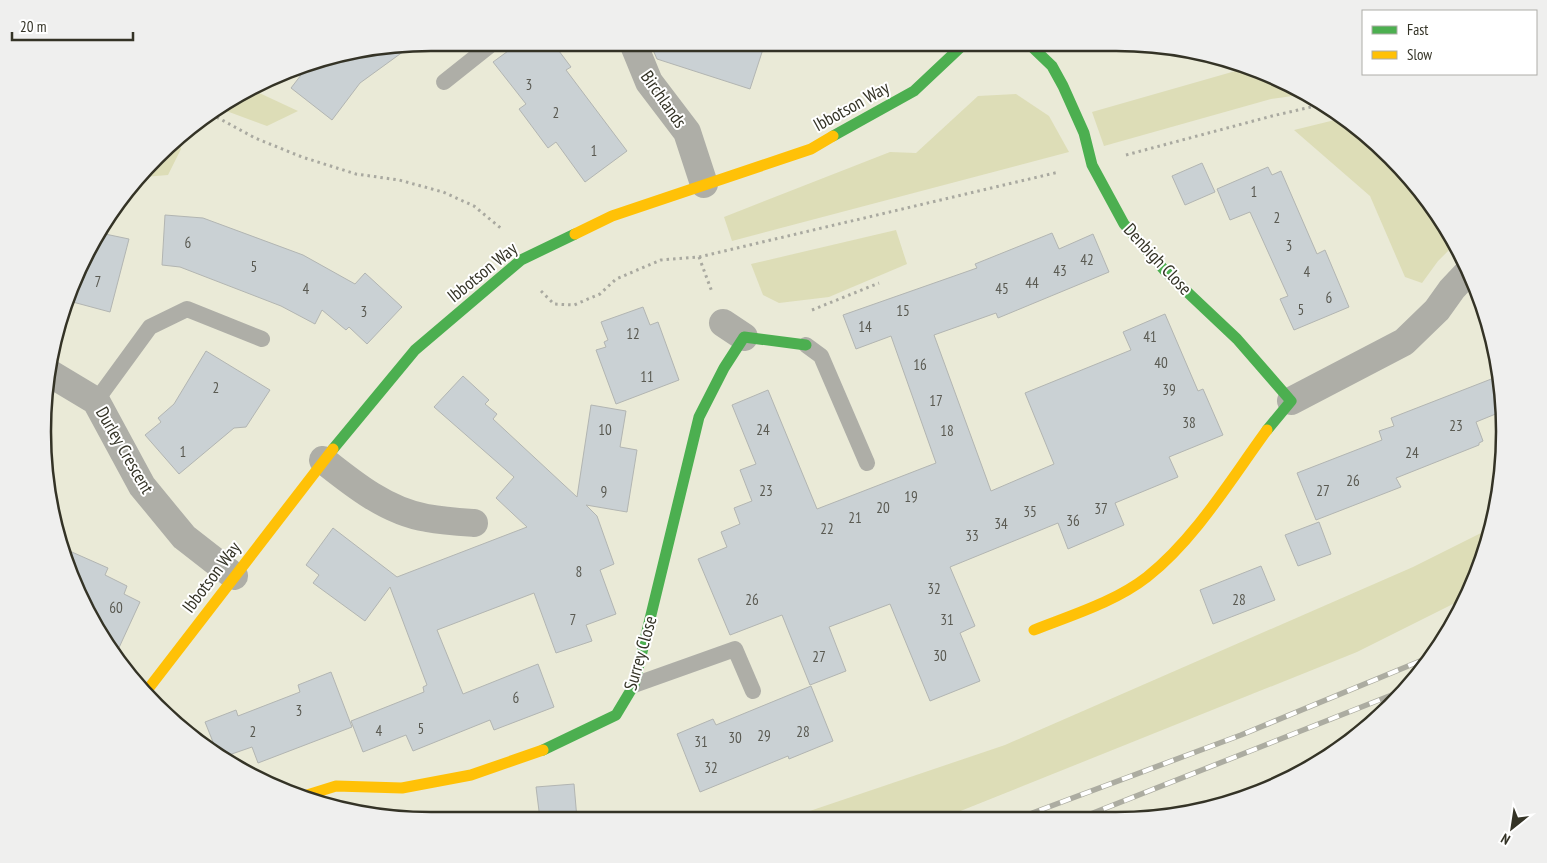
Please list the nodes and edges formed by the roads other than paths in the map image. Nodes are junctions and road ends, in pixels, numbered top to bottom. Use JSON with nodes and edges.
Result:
{"nodes":[{"id":1,"x":483,"y":51,"type":"edge"},
{"id":2,"x":636,"y":51,"type":"edge"},
{"id":3,"x":956,"y":51,"type":"edge"},
{"id":4,"x":1036,"y":51,"type":"edge"},
{"id":5,"x":444,"y":82,"type":"dead end"},
{"id":6,"x":704,"y":184,"type":"junction"},
{"id":7,"x":1463,"y":277,"type":"edge"},
{"id":8,"x":262,"y":339,"type":"dead end"},
{"id":9,"x":806,"y":345,"type":"joint"},
{"id":10,"x":56,"y":376,"type":"edge"},
{"id":11,"x":96,"y":401,"type":"junction"},
{"id":12,"x":1291,"y":402,"type":"junction"},
{"id":13,"x":323,"y":460,"type":"junction"},
{"id":14,"x":867,"y":463,"type":"dead end"},
{"id":15,"x":474,"y":523,"type":"dead end"},
{"id":16,"x":234,"y":576,"type":"junction"},
{"id":17,"x":1034,"y":630,"type":"dead end"},
{"id":18,"x":634,"y":685,"type":"junction"},
{"id":19,"x":150,"y":686,"type":"edge"},
{"id":20,"x":753,"y":691,"type":"dead end"},
{"id":21,"x":313,"y":793,"type":"edge"}],
"edges":[{"from":1,"to":5,"type":"lane"},
{"from":2,"to":6,"type":"street","name":"Birchlands"},
{"from":3,"to":6,"type":"street","name":"Ibbotson Way"},
{"from":4,"to":12,"type":"street","name":"Denbigh Close"},
{"from":6,"to":13,"type":"street","name":"Ibbotson Way"},
{"from":7,"to":12,"type":"street"},
{"from":8,"to":11,"type":"lane"},
{"from":9,"to":14,"type":"lane"},
{"from":9,"to":18,"type":"street","name":"Surrey Close"},
{"from":10,"to":11,"type":"street","name":"Durley Crescent"},
{"from":11,"to":16,"type":"street","name":"Durley Crescent"},
{"from":12,"to":17,"type":"street"},
{"from":13,"to":15,"type":"street"},
{"from":13,"to":16,"type":"street","name":"Ibbotson Way"},
{"from":16,"to":19,"type":"street","name":"Ibbotson Way"},
{"from":18,"to":20,"type":"lane"},
{"from":18,"to":21,"type":"street","name":"Surrey Close"}]}
